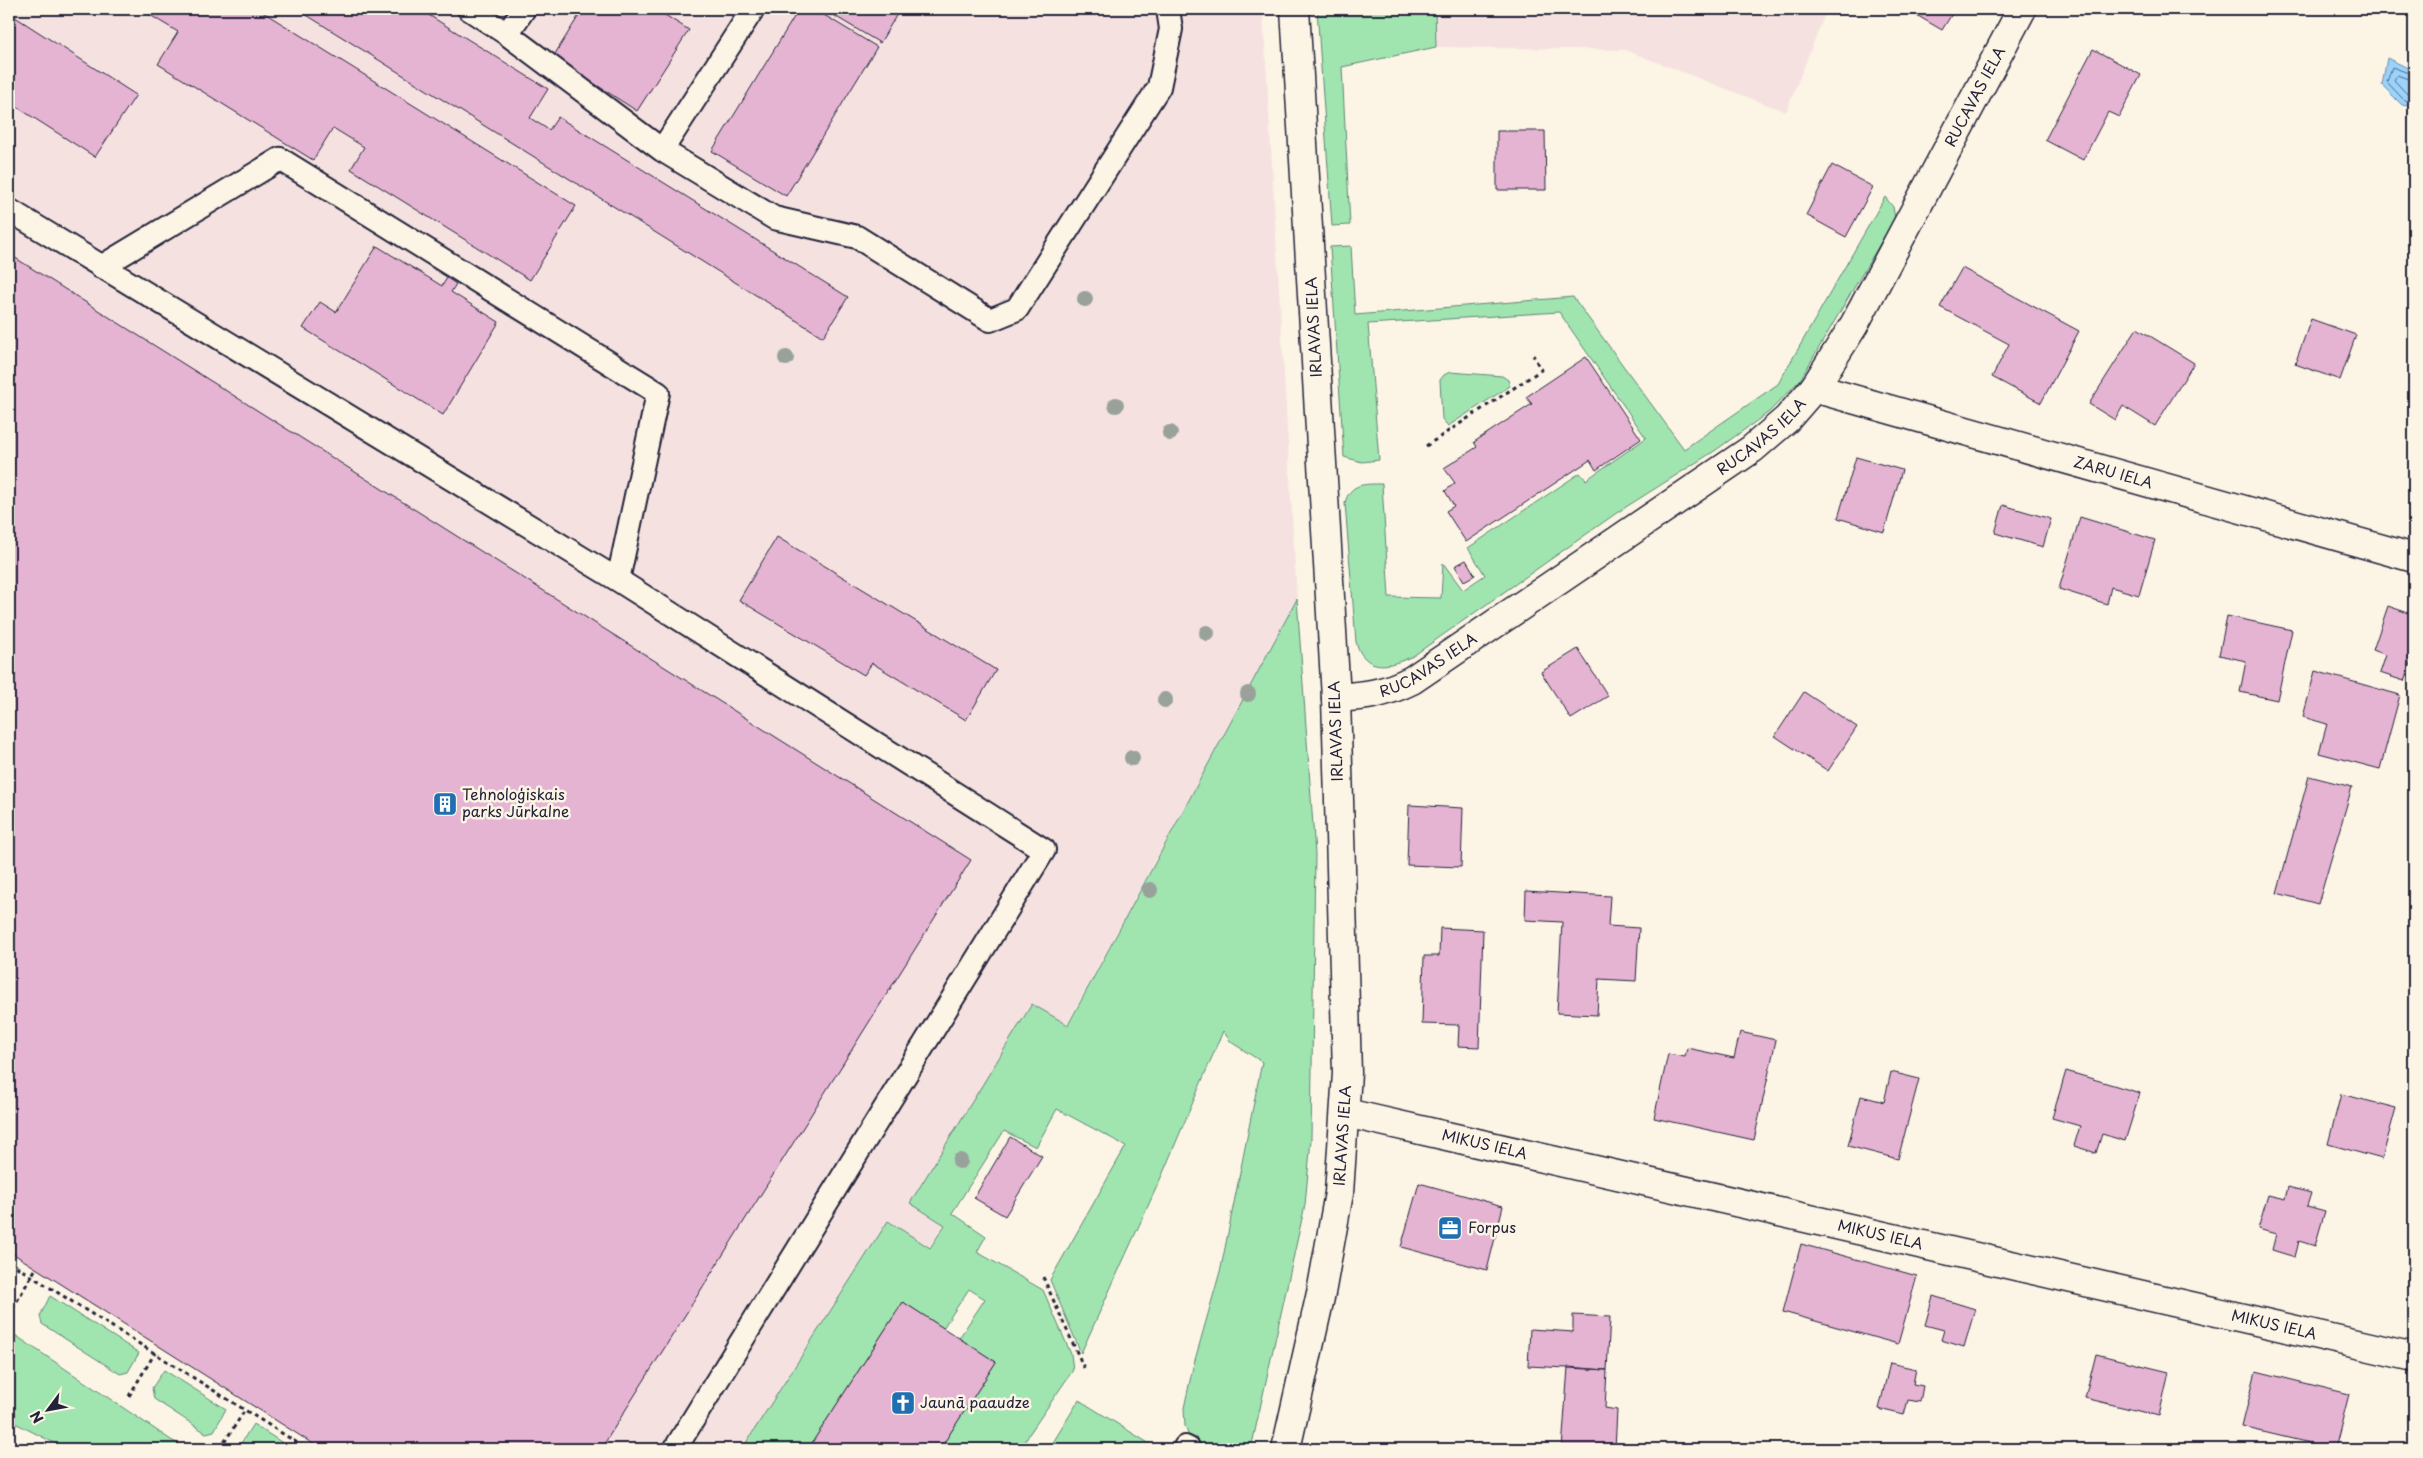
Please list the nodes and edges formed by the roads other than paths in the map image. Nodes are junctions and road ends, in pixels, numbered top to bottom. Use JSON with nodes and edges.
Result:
{"nodes":[{"id":1,"x":469,"y":9,"type":"edge"},
{"id":2,"x":524,"y":9,"type":"edge"},
{"id":3,"x":752,"y":9,"type":"edge"},
{"id":4,"x":1168,"y":9,"type":"edge"},
{"id":5,"x":1295,"y":9,"type":"edge"},
{"id":6,"x":2022,"y":9,"type":"edge"},
{"id":7,"x":507,"y":34,"type":"junction"},
{"id":8,"x":662,"y":150,"type":"junction"},
{"id":9,"x":9,"y":210,"type":"edge"},
{"id":10,"x":101,"y":267,"type":"junction"},
{"id":11,"x":1814,"y":388,"type":"junction"},
{"id":12,"x":2414,"y":558,"type":"edge"},
{"id":13,"x":618,"y":580,"type":"junction"},
{"id":14,"x":1336,"y":698,"type":"junction"},
{"id":15,"x":1346,"y":1113,"type":"junction"},
{"id":16,"x":2414,"y":1357,"type":"edge"},
{"id":17,"x":675,"y":1449,"type":"edge"},
{"id":18,"x":1286,"y":1449,"type":"edge"}],
"edges":[{"from":1,"to":7,"type":"lane"},
{"from":2,"to":7,"type":"lane"},
{"from":3,"to":8,"type":"lane"},
{"from":4,"to":8,"type":"lane"},
{"from":5,"to":14,"type":"street","name":"IRLAVAS IELA"},
{"from":6,"to":11,"type":"street","name":"RUCAVAS IELA"},
{"from":7,"to":8,"type":"lane"},
{"from":9,"to":10,"type":"lane"},
{"from":10,"to":13,"type":"lane"},
{"from":10,"to":13,"type":"lane"},
{"from":11,"to":12,"type":"street","name":"ZARU IELA"},
{"from":11,"to":14,"type":"street","name":"RUCAVAS IELA"},
{"from":13,"to":17,"type":"lane"},
{"from":14,"to":15,"type":"street","name":"IRLAVAS IELA"},
{"from":15,"to":16,"type":"street","name":"MIKUS IELA"},
{"from":15,"to":18,"type":"street","name":"IRLAVAS IELA"}]}
